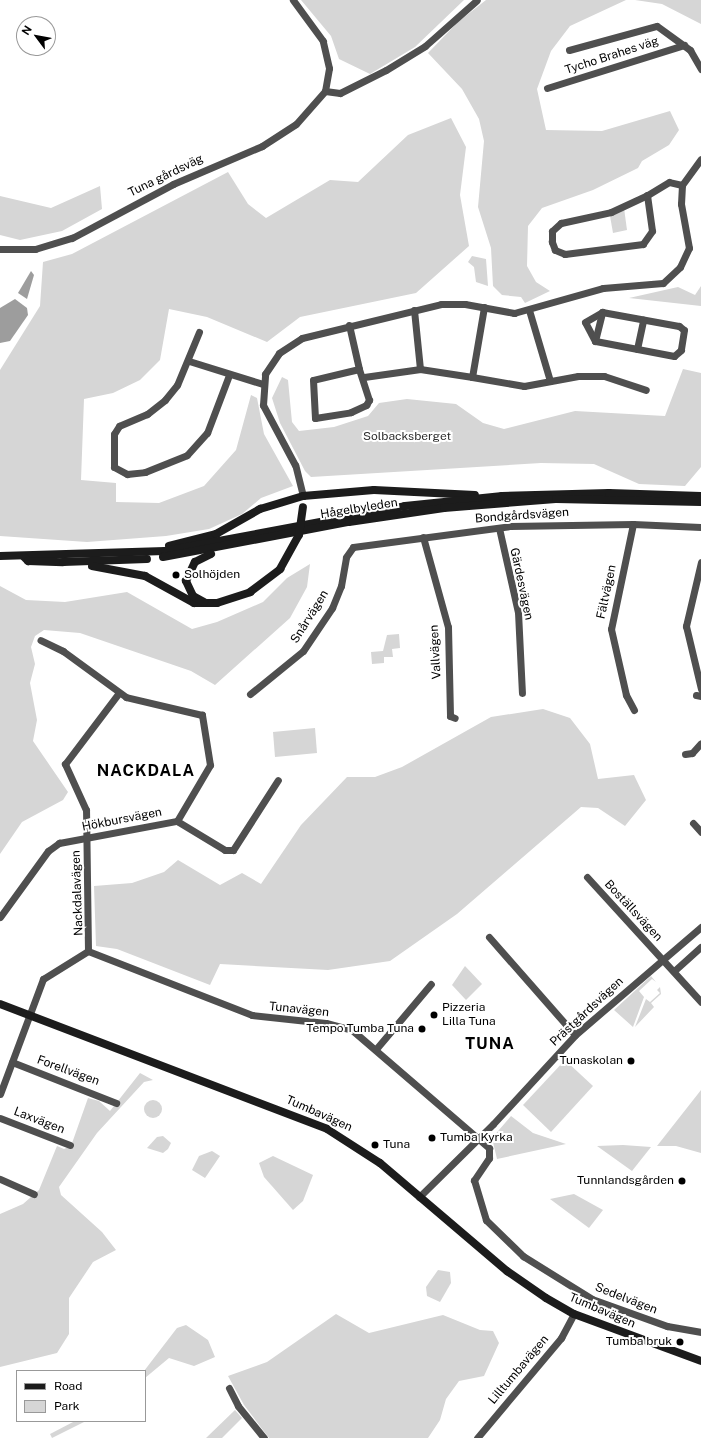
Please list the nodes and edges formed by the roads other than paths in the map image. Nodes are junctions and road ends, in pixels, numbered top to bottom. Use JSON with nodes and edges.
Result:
{"nodes":[{"id":1,"x":293,"y":0,"type":"edge"},
{"id":2,"x":477,"y":0,"type":"edge"},
{"id":3,"x":684,"y":45,"type":"junction"},
{"id":4,"x":569,"y":50,"type":"dead end"},
{"id":5,"x":701,"y":69,"type":"edge"},
{"id":6,"x":547,"y":88,"type":"dead end"},
{"id":7,"x":325,"y":91,"type":"junction"},
{"id":8,"x":701,"y":159,"type":"edge"},
{"id":9,"x":682,"y":185,"type":"junction"},
{"id":10,"x":647,"y":195,"type":"junction"},
{"id":11,"x":0,"y":249,"type":"edge"},
{"id":12,"x":484,"y":308,"type":"junction"},
{"id":13,"x":414,"y":310,"type":"junction"},
{"id":14,"x":529,"y":310,"type":"junction"},
{"id":15,"x":602,"y":312,"type":"junction"},
{"id":16,"x":643,"y":320,"type":"junction"},
{"id":17,"x":349,"y":325,"type":"junction"},
{"id":18,"x":199,"y":332,"type":"dead end"},
{"id":19,"x":595,"y":341,"type":"junction"},
{"id":20,"x":637,"y":349,"type":"junction"},
{"id":21,"x":189,"y":361,"type":"junction"},
{"id":22,"x":359,"y":369,"type":"junction"},
{"id":23,"x":420,"y":369,"type":"junction"},
{"id":24,"x":229,"y":375,"type":"junction"},
{"id":25,"x":364,"y":377,"type":"junction"},
{"id":26,"x":472,"y":377,"type":"junction"},
{"id":27,"x":550,"y":381,"type":"junction"},
{"id":28,"x":263,"y":384,"type":"junction"},
{"id":29,"x":646,"y":390,"type":"dead end"},
{"id":30,"x":303,"y":496,"type":"junction"},
{"id":31,"x":502,"y":496,"type":"junction"},
{"id":32,"x":701,"y":496,"type":"edge"},
{"id":33,"x":701,"y":502,"type":"edge"},
{"id":34,"x":633,"y":524,"type":"junction"},
{"id":35,"x":701,"y":527,"type":"edge"},
{"id":36,"x":499,"y":528,"type":"junction"},
{"id":37,"x":423,"y":536,"type":"junction"},
{"id":38,"x":247,"y":543,"type":"junction"},
{"id":39,"x":348,"y":553,"type":"joint"},
{"id":40,"x":0,"y":556,"type":"edge"},
{"id":41,"x":65,"y":559,"type":"junction"},
{"id":42,"x":701,"y":562,"type":"edge"},
{"id":43,"x":209,"y":603,"type":"junction"},
{"id":44,"x":40,"y":640,"type":"dead end"},
{"id":45,"x":699,"y":693,"type":"edge"},
{"id":46,"x":118,"y":694,"type":"junction"},
{"id":47,"x":250,"y":694,"type":"dead end"},
{"id":48,"x":522,"y":694,"type":"dead end"},
{"id":49,"x":634,"y":710,"type":"dead end"},
{"id":50,"x":455,"y":718,"type":"dead end"},
{"id":51,"x":701,"y":743,"type":"edge"},
{"id":52,"x":685,"y":754,"type":"dead end"},
{"id":53,"x":278,"y":780,"type":"dead end"},
{"id":54,"x":177,"y":821,"type":"junction"},
{"id":55,"x":693,"y":822,"type":"dead end"},
{"id":56,"x":701,"y":832,"type":"edge"},
{"id":57,"x":87,"y":838,"type":"junction"},
{"id":58,"x":587,"y":877,"type":"dead end"},
{"id":59,"x":0,"y":917,"type":"edge"},
{"id":60,"x":701,"y":927,"type":"edge"},
{"id":61,"x":489,"y":937,"type":"dead end"},
{"id":62,"x":701,"y":947,"type":"edge"},
{"id":63,"x":88,"y":951,"type":"junction"},
{"id":64,"x":662,"y":959,"type":"junction"},
{"id":65,"x":674,"y":972,"type":"junction"},
{"id":66,"x":431,"y":984,"type":"dead end"},
{"id":67,"x":701,"y":1002,"type":"edge"},
{"id":68,"x":0,"y":1004,"type":"edge"},
{"id":69,"x":28,"y":1014,"type":"junction"},
{"id":70,"x":575,"y":1035,"type":"junction"},
{"id":71,"x":376,"y":1049,"type":"junction"},
{"id":72,"x":12,"y":1062,"type":"junction"},
{"id":73,"x":0,"y":1094,"type":"edge"},
{"id":74,"x":116,"y":1103,"type":"dead end"},
{"id":75,"x":0,"y":1118,"type":"edge"},
{"id":76,"x":479,"y":1139,"type":"junction"},
{"id":77,"x":70,"y":1145,"type":"dead end"},
{"id":78,"x":0,"y":1179,"type":"edge"},
{"id":79,"x":34,"y":1194,"type":"dead end"},
{"id":80,"x":419,"y":1197,"type":"junction"},
{"id":81,"x":574,"y":1314,"type":"junction"},
{"id":82,"x":701,"y":1332,"type":"edge"},
{"id":83,"x":676,"y":1353,"type":"junction"},
{"id":84,"x":701,"y":1356,"type":"edge"},
{"id":85,"x":701,"y":1361,"type":"edge"},
{"id":86,"x":229,"y":1388,"type":"dead end"},
{"id":87,"x":264,"y":1438,"type":"edge"},
{"id":88,"x":477,"y":1438,"type":"edge"}],
"edges":[{"from":1,"to":7,"type":"street","name":"Tuna gårdsväg"},
{"from":2,"to":7,"type":"street"},
{"from":3,"to":4,"type":"street","name":"Tycho Brahes väg"},
{"from":3,"to":5,"type":"street","name":"Tycho Brahes väg"},
{"from":3,"to":6,"type":"street","name":"Tycho Brahes väg"},
{"from":7,"to":11,"type":"street","name":"Tuna gårdsväg"},
{"from":8,"to":9,"type":"street"},
{"from":9,"to":10,"type":"street"},
{"from":9,"to":14,"type":"street"},
{"from":10,"to":10,"type":"street"},
{"from":12,"to":13,"type":"street"},
{"from":12,"to":14,"type":"street"},
{"from":12,"to":26,"type":"street"},
{"from":13,"to":17,"type":"street"},
{"from":13,"to":23,"type":"street"},
{"from":14,"to":27,"type":"street"},
{"from":15,"to":16,"type":"street"},
{"from":15,"to":19,"type":"street"},
{"from":15,"to":19,"type":"street"},
{"from":16,"to":20,"type":"street"},
{"from":16,"to":20,"type":"street"},
{"from":17,"to":22,"type":"street"},
{"from":17,"to":28,"type":"street"},
{"from":18,"to":21,"type":"street"},
{"from":19,"to":20,"type":"street"},
{"from":21,"to":24,"type":"street"},
{"from":21,"to":24,"type":"street"},
{"from":22,"to":25,"type":"street"},
{"from":22,"to":25,"type":"street"},
{"from":23,"to":25,"type":"street"},
{"from":23,"to":26,"type":"street"},
{"from":24,"to":28,"type":"street"},
{"from":26,"to":27,"type":"street"},
{"from":27,"to":29,"type":"street"},
{"from":28,"to":30,"type":"street"},
{"from":30,"to":31,"type":"main road"},
{"from":30,"to":41,"type":"main road"},
{"from":30,"to":43,"type":"main road","bridge":true},
{"from":31,"to":32,"type":"main road","name":"Hågelbyleden"},
{"from":31,"to":41,"type":"main road","name":"Hågelbyleden"},
{"from":33,"to":38,"type":"main road","name":"Hågelbyleden"},
{"from":34,"to":35,"type":"street","name":"Bondgårdsvägen"},
{"from":34,"to":36,"type":"street","name":"Bondgårdsvägen"},
{"from":34,"to":49,"type":"street","name":"Fältvägen"},
{"from":36,"to":37,"type":"street","name":"Bondgårdsvägen"},
{"from":36,"to":48,"type":"street","name":"Gärdesvägen"},
{"from":37,"to":39,"type":"street","name":"Bondgårdsvägen"},
{"from":37,"to":50,"type":"street","name":"Vallvägen"},
{"from":38,"to":41,"type":"main road","name":"Hågelbyleden"},
{"from":38,"to":43,"type":"main road"},
{"from":39,"to":47,"type":"street","name":"Snårvägen"},
{"from":40,"to":41,"type":"main road","name":"Hågelbyleden"},
{"from":41,"to":43,"type":"main road"},
{"from":42,"to":45,"type":"street"},
{"from":44,"to":46,"type":"street","name":"Hökbursvägen"},
{"from":46,"to":54,"type":"street","name":"Hökbursvägen"},
{"from":46,"to":57,"type":"street","name":"Nackdalavägen"},
{"from":51,"to":52,"type":"street"},
{"from":53,"to":54,"type":"street"},
{"from":54,"to":57,"type":"street","name":"Hökbursvägen"},
{"from":55,"to":56,"type":"street"},
{"from":57,"to":59,"type":"street","name":"Hökbursvägen"},
{"from":57,"to":63,"type":"street","name":"Nackdalavägen"},
{"from":58,"to":64,"type":"street","name":"Boställsvägen"},
{"from":60,"to":64,"type":"street","name":"Prästgårdsvägen"},
{"from":61,"to":70,"type":"street"},
{"from":62,"to":65,"type":"street"},
{"from":63,"to":69,"type":"street","name":"Nackdalavägen"},
{"from":63,"to":71,"type":"street","name":"Tunavägen"},
{"from":64,"to":65,"type":"street","name":"Boställsvägen"},
{"from":64,"to":70,"type":"street","name":"Prästgårdsvägen"},
{"from":65,"to":67,"type":"street","name":"Boställsvägen"},
{"from":66,"to":71,"type":"street"},
{"from":68,"to":69,"type":"main road","name":"Tumbavägen"},
{"from":69,"to":72,"type":"street","name":"Nackdalavägen"},
{"from":69,"to":80,"type":"main road","name":"Tumbavägen"},
{"from":70,"to":76,"type":"street","name":"Prästgårdsvägen"},
{"from":71,"to":76,"type":"street","name":"Tunavägen"},
{"from":72,"to":73,"type":"street","name":"Nackdalavägen"},
{"from":72,"to":74,"type":"street","name":"Forellvägen"},
{"from":75,"to":77,"type":"street","name":"Laxvägen"},
{"from":76,"to":80,"type":"street","name":"Prästgårdsvägen"},
{"from":76,"to":82,"type":"street","name":"Sedelvägen"},
{"from":78,"to":79,"type":"street"},
{"from":80,"to":81,"type":"main road","name":"Tumbavägen"},
{"from":81,"to":83,"type":"main road","name":"Tumbavägen"},
{"from":81,"to":88,"type":"street","name":"Lilltumbavägen"},
{"from":83,"to":84,"type":"main road","name":"Tumbavägen"},
{"from":83,"to":85,"type":"main road","name":"Tumbavägen"},
{"from":86,"to":87,"type":"street"}]}
